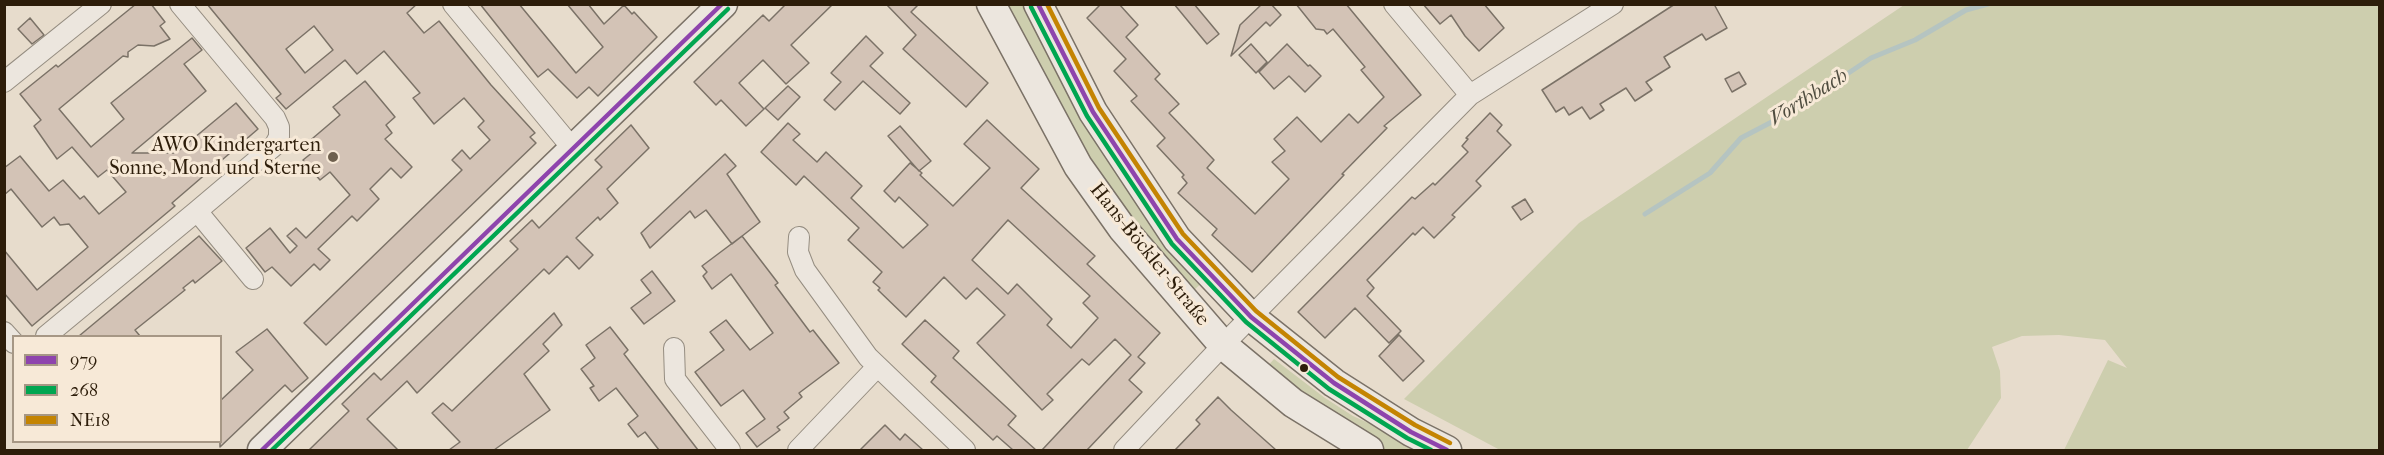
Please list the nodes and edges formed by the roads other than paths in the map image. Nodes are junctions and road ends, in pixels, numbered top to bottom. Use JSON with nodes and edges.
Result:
{"nodes":[{"id":1,"x":101,"y":4,"type":"edge"},
{"id":2,"x":180,"y":4,"type":"edge"},
{"id":3,"x":453,"y":4,"type":"edge"},
{"id":4,"x":723,"y":4,"type":"edge"},
{"id":5,"x":992,"y":4,"type":"edge"},
{"id":6,"x":1038,"y":4,"type":"edge"},
{"id":7,"x":1394,"y":4,"type":"edge"},
{"id":8,"x":1613,"y":4,"type":"edge"},
{"id":9,"x":4,"y":82,"type":"edge"},
{"id":10,"x":1470,"y":95,"type":"junction"},
{"id":11,"x":573,"y":149,"type":"junction"},
{"id":12,"x":197,"y":211,"type":"junction"},
{"id":13,"x":799,"y":237,"type":"dead end"},
{"id":14,"x":253,"y":279,"type":"dead end"},
{"id":15,"x":1251,"y":317,"type":"junction"},
{"id":16,"x":47,"y":335,"type":"edge"},
{"id":17,"x":1223,"y":345,"type":"junction"},
{"id":18,"x":674,"y":348,"type":"dead end"},
{"id":19,"x":877,"y":367,"type":"junction"},
{"id":20,"x":262,"y":450,"type":"edge"},
{"id":21,"x":730,"y":450,"type":"edge"},
{"id":22,"x":798,"y":450,"type":"edge"},
{"id":23,"x":965,"y":450,"type":"edge"},
{"id":24,"x":1124,"y":450,"type":"edge"},
{"id":25,"x":1369,"y":450,"type":"edge"},
{"id":26,"x":1447,"y":450,"type":"edge"}],
"edges":[{"from":1,"to":9,"type":"street"},
{"from":2,"to":12,"type":"street"},
{"from":3,"to":11,"type":"street"},
{"from":4,"to":11,"type":"main road"},
{"from":5,"to":17,"type":"main road","name":"Hans-Böckler-Straße"},
{"from":6,"to":15,"type":"main road","name":"Hans-Böckler-Straße"},
{"from":7,"to":10,"type":"street"},
{"from":8,"to":10,"type":"street"},
{"from":10,"to":15,"type":"street"},
{"from":11,"to":20,"type":"main road"},
{"from":12,"to":14,"type":"street"},
{"from":12,"to":16,"type":"street"},
{"from":13,"to":19,"type":"street"},
{"from":15,"to":17,"type":"street"},
{"from":15,"to":26,"type":"main road","name":"Hans-Böckler-Straße"},
{"from":17,"to":24,"type":"street"},
{"from":17,"to":25,"type":"main road","name":"Hans-Böckler-Straße"},
{"from":18,"to":21,"type":"street"},
{"from":19,"to":22,"type":"street"},
{"from":19,"to":23,"type":"street"}]}
